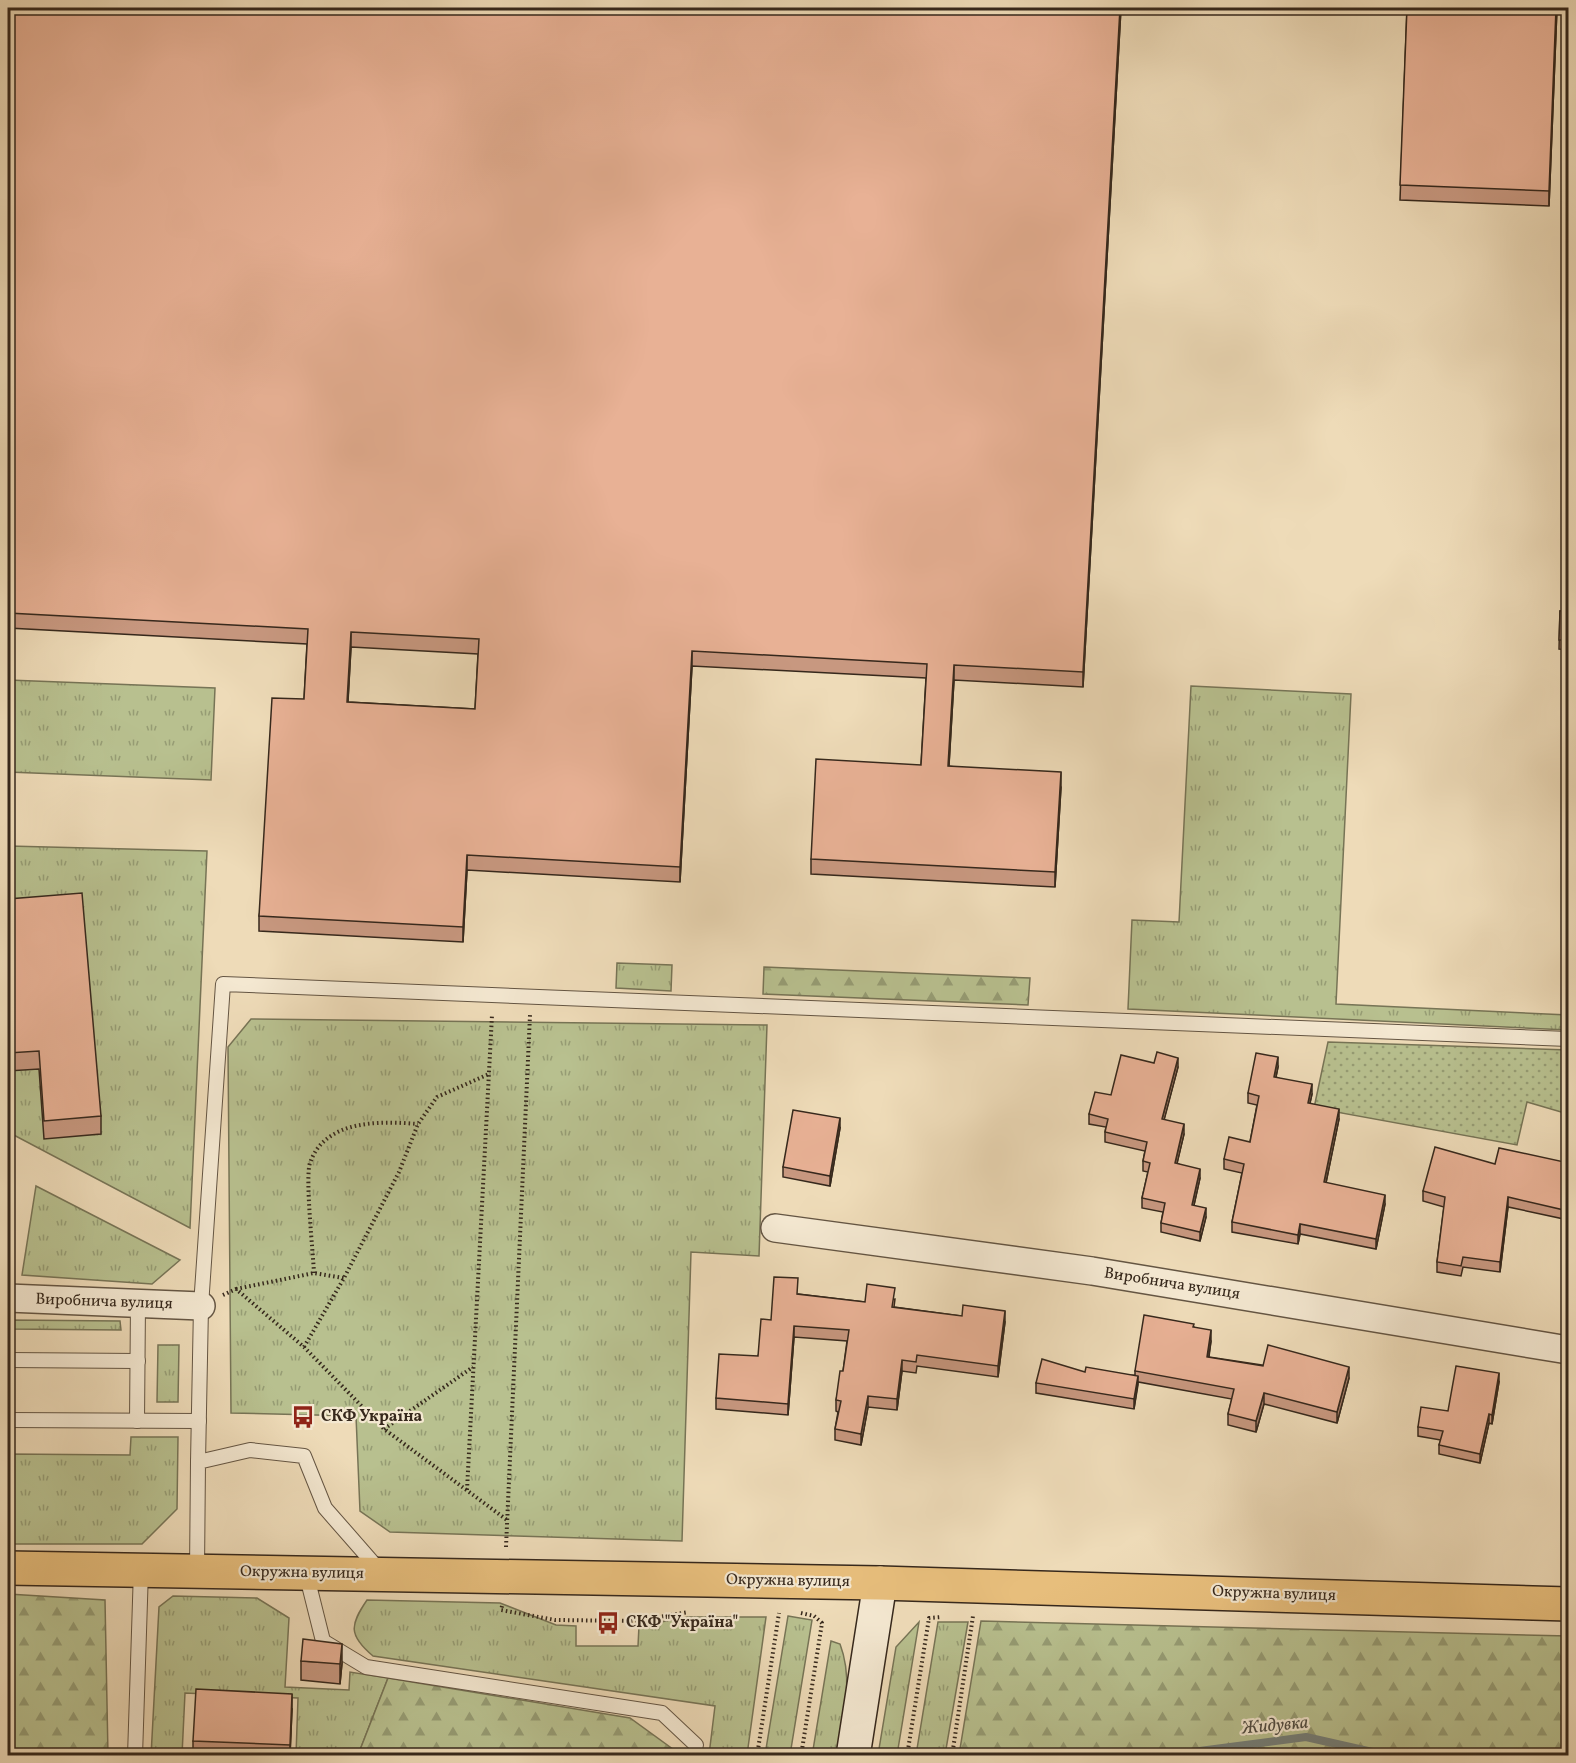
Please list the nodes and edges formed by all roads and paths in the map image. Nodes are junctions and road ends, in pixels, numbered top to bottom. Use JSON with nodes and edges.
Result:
{"nodes":[{"id":1,"x":493,"y":995,"type":"junction"},
{"id":2,"x":531,"y":997,"type":"junction"},
{"id":3,"x":1569,"y":1039,"type":"edge"},
{"id":4,"x":489,"y":1074,"type":"junction"},
{"id":5,"x":418,"y":1124,"type":"junction"},
{"id":6,"x":775,"y":1228,"type":"dead end"},
{"id":7,"x":314,"y":1273,"type":"junction"},
{"id":8,"x":344,"y":1278,"type":"junction"},
{"id":9,"x":236,"y":1289,"type":"junction"},
{"id":10,"x":8,"y":1298,"type":"edge"},
{"id":11,"x":138,"y":1303,"type":"junction"},
{"id":12,"x":201,"y":1306,"type":"junction"},
{"id":13,"x":304,"y":1347,"type":"junction"},
{"id":14,"x":1569,"y":1350,"type":"edge"},
{"id":15,"x":8,"y":1360,"type":"edge"},
{"id":16,"x":138,"y":1361,"type":"junction"},
{"id":17,"x":473,"y":1367,"type":"junction"},
{"id":18,"x":8,"y":1420,"type":"edge"},
{"id":19,"x":138,"y":1421,"type":"junction"},
{"id":20,"x":199,"y":1421,"type":"junction"},
{"id":21,"x":384,"y":1429,"type":"junction"},
{"id":22,"x":198,"y":1462,"type":"junction"},
{"id":23,"x":467,"y":1490,"type":"junction"},
{"id":24,"x":507,"y":1520,"type":"junction"},
{"id":25,"x":8,"y":1568,"type":"edge"},
{"id":26,"x":141,"y":1570,"type":"junction"},
{"id":27,"x":196,"y":1571,"type":"junction"},
{"id":28,"x":306,"y":1573,"type":"junction"},
{"id":29,"x":383,"y":1574,"type":"junction"},
{"id":30,"x":505,"y":1576,"type":"junction"},
{"id":31,"x":880,"y":1583,"type":"junction"},
{"id":32,"x":1569,"y":1604,"type":"edge"},
{"id":33,"x":699,"y":1612,"type":"dead end"},
{"id":34,"x":768,"y":1613,"type":"dead end"},
{"id":35,"x":779,"y":1613,"type":"junction"},
{"id":36,"x":975,"y":1616,"type":"dead end"},
{"id":37,"x":929,"y":1618,"type":"dead end"},
{"id":38,"x":696,"y":1745,"type":"dead end"},
{"id":39,"x":135,"y":1755,"type":"edge"},
{"id":40,"x":757,"y":1755,"type":"edge"},
{"id":41,"x":801,"y":1755,"type":"edge"},
{"id":42,"x":853,"y":1755,"type":"edge"},
{"id":43,"x":907,"y":1755,"type":"edge"},
{"id":44,"x":952,"y":1755,"type":"edge"}],
"edges":[{"from":1,"to":2,"type":"lane"},
{"from":1,"to":4,"type":"path"},
{"from":1,"to":12,"type":"lane"},
{"from":2,"to":3,"type":"lane"},
{"from":2,"to":24,"type":"path"},
{"from":4,"to":5,"type":"path"},
{"from":4,"to":17,"type":"path"},
{"from":5,"to":7,"type":"path"},
{"from":5,"to":8,"type":"path"},
{"from":6,"to":14,"type":"street","name":"Виробнича вулиця"},
{"from":7,"to":8,"type":"path"},
{"from":7,"to":9,"type":"path"},
{"from":8,"to":13,"type":"path"},
{"from":9,"to":12,"type":"path"},
{"from":9,"to":13,"type":"path"},
{"from":10,"to":11,"type":"street","name":"Виробнича вулиця"},
{"from":11,"to":12,"type":"street","name":"Виробнича вулиця"},
{"from":11,"to":16,"type":"lane"},
{"from":12,"to":20,"type":"lane"},
{"from":13,"to":21,"type":"path"},
{"from":15,"to":16,"type":"lane"},
{"from":16,"to":19,"type":"lane"},
{"from":17,"to":21,"type":"path"},
{"from":17,"to":23,"type":"path"},
{"from":18,"to":19,"type":"lane"},
{"from":19,"to":20,"type":"lane"},
{"from":20,"to":22,"type":"lane"},
{"from":21,"to":23,"type":"path"},
{"from":22,"to":27,"type":"lane"},
{"from":22,"to":29,"type":"lane"},
{"from":23,"to":24,"type":"path"},
{"from":24,"to":30,"type":"path"},
{"from":25,"to":26,"type":"main road","name":"Окружна вулиця"},
{"from":26,"to":27,"type":"main road","name":"Окружна вулиця"},
{"from":26,"to":39,"type":"lane"},
{"from":27,"to":28,"type":"main road","name":"Окружна вулиця"},
{"from":28,"to":29,"type":"main road","name":"Окружна вулиця"},
{"from":28,"to":38,"type":"lane"},
{"from":29,"to":30,"type":"main road","name":"Окружна вулиця"},
{"from":30,"to":31,"type":"main road","name":"Окружна вулиця"},
{"from":30,"to":33,"type":"path"},
{"from":31,"to":32,"type":"main road","name":"Окружна вулиця"},
{"from":31,"to":42,"type":"street"},
{"from":34,"to":35,"type":"path"},
{"from":35,"to":40,"type":"path"},
{"from":35,"to":41,"type":"path"},
{"from":36,"to":44,"type":"path"},
{"from":37,"to":43,"type":"path"}]}
